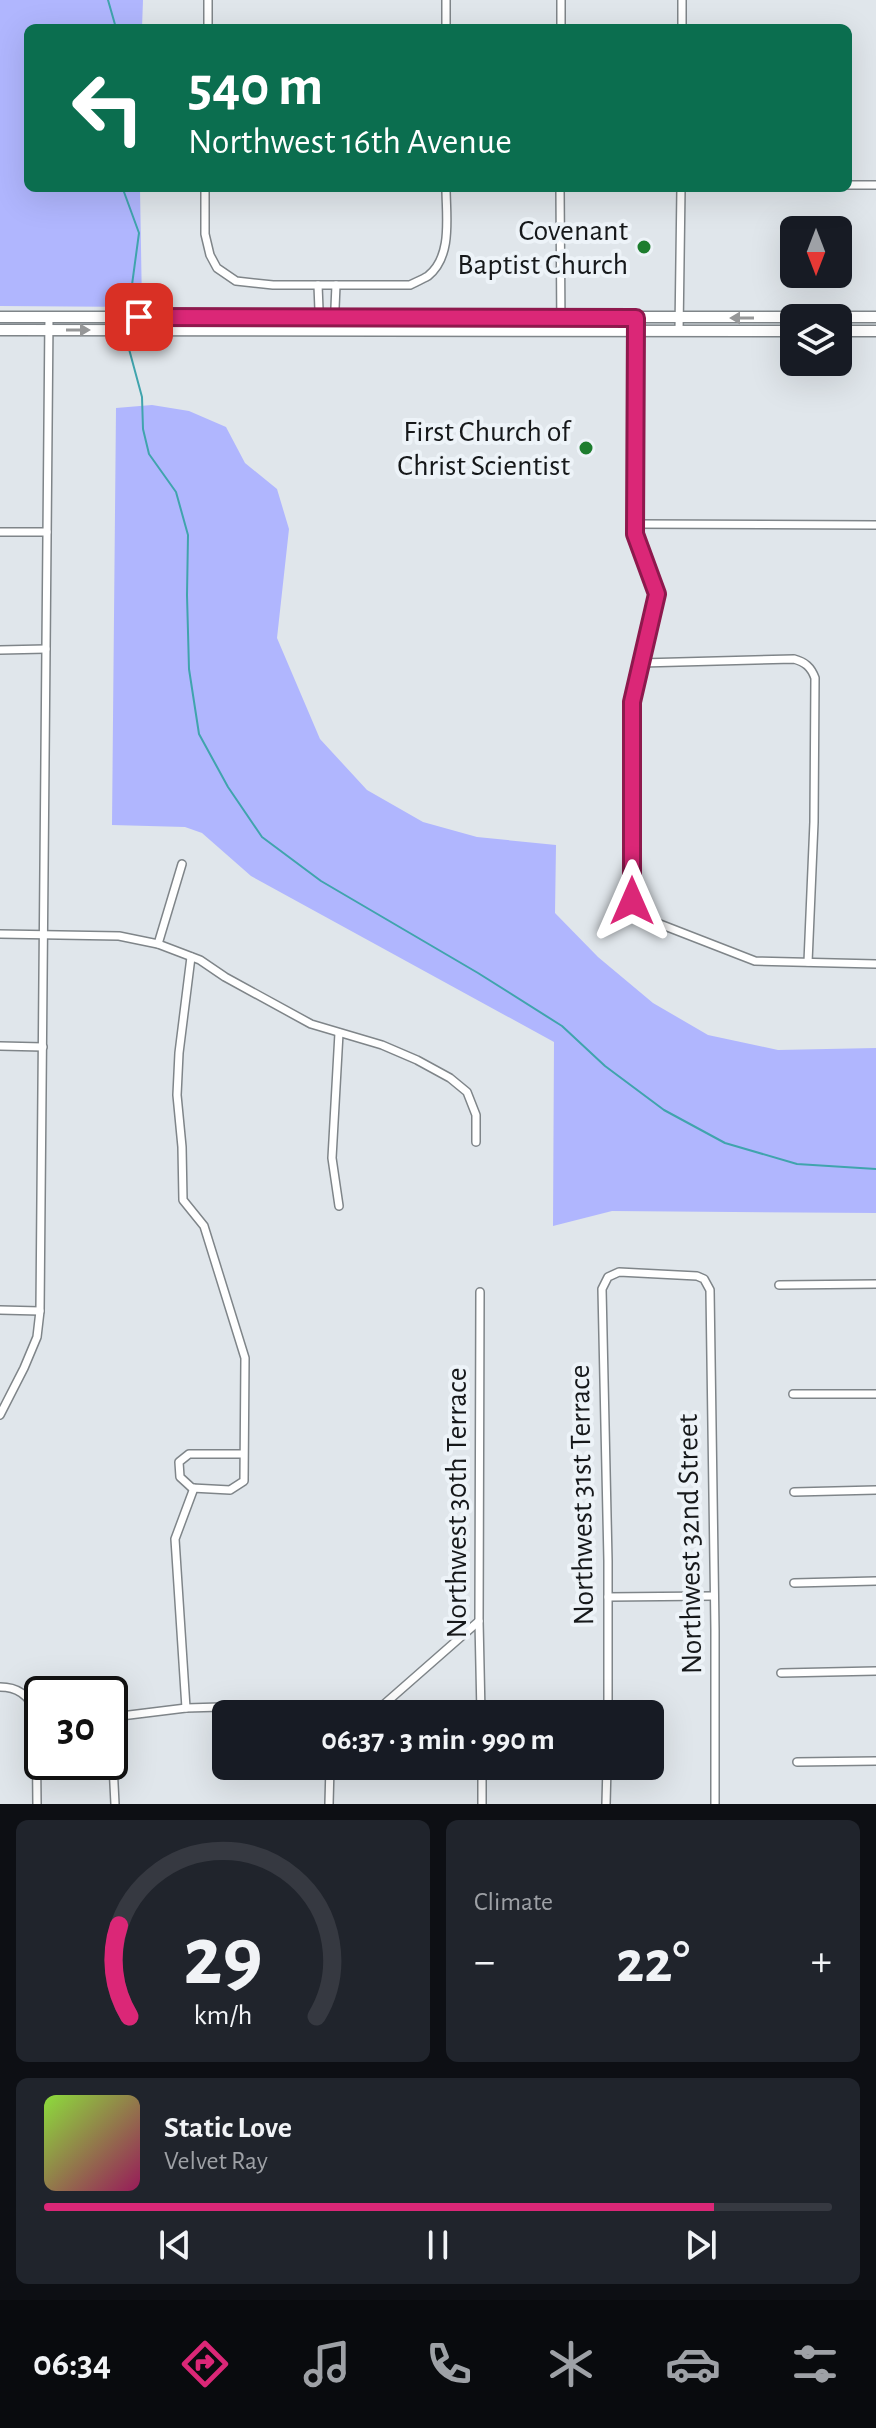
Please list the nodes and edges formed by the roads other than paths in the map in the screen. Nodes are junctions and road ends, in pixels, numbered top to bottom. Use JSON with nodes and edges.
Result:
{"nodes":[{"id":1,"x":208,"y":0,"type":"edge"},
{"id":2,"x":446,"y":0,"type":"edge"},
{"id":3,"x":561,"y":0,"type":"edge"},
{"id":4,"x":682,"y":0,"type":"edge"},
{"id":5,"x":208,"y":24,"type":"edge"},
{"id":6,"x":446,"y":24,"type":"edge"},
{"id":7,"x":561,"y":24,"type":"edge"},
{"id":8,"x":682,"y":24,"type":"edge"},
{"id":9,"x":852,"y":185,"type":"edge"},
{"id":10,"x":876,"y":185,"type":"edge"},
{"id":11,"x":205,"y":192,"type":"edge"},
{"id":12,"x":446,"y":192,"type":"edge"},
{"id":13,"x":560,"y":192,"type":"edge"},
{"id":14,"x":681,"y":192,"type":"edge"},
{"id":15,"x":318,"y":285,"type":"junction"},
{"id":16,"x":336,"y":285,"type":"junction"},
{"id":17,"x":0,"y":317,"type":"edge"},
{"id":18,"x":49,"y":317,"type":"junction"},
{"id":19,"x":188,"y":317,"type":"junction"},
{"id":20,"x":319,"y":317,"type":"junction"},
{"id":21,"x":335,"y":317,"type":"junction"},
{"id":22,"x":561,"y":317,"type":"junction"},
{"id":23,"x":876,"y":317,"type":"edge"},
{"id":24,"x":636,"y":318,"type":"junction"},
{"id":25,"x":680,"y":318,"type":"junction"},
{"id":26,"x":780,"y":318,"type":"edge"},
{"id":27,"x":852,"y":318,"type":"edge"},
{"id":28,"x":0,"y":330,"type":"edge"},
{"id":29,"x":49,"y":330,"type":"junction"},
{"id":30,"x":188,"y":330,"type":"junction"},
{"id":31,"x":328,"y":331,"type":"junction"},
{"id":32,"x":561,"y":331,"type":"junction"},
{"id":33,"x":636,"y":331,"type":"junction"},
{"id":34,"x":679,"y":331,"type":"junction"},
{"id":35,"x":780,"y":331,"type":"edge"},
{"id":36,"x":852,"y":331,"type":"edge"},
{"id":37,"x":876,"y":331,"type":"edge"},
{"id":38,"x":635,"y":524,"type":"junction"},
{"id":39,"x":876,"y":525,"type":"edge"},
{"id":40,"x":0,"y":532,"type":"edge"},
{"id":41,"x":47,"y":532,"type":"junction"},
{"id":42,"x":46,"y":649,"type":"junction"},
{"id":43,"x":0,"y":650,"type":"edge"},
{"id":44,"x":641,"y":663,"type":"junction"},
{"id":45,"x":182,"y":864,"type":"dead end"},
{"id":46,"x":0,"y":934,"type":"edge"},
{"id":47,"x":44,"y":935,"type":"junction"},
{"id":48,"x":158,"y":944,"type":"junction"},
{"id":49,"x":191,"y":957,"type":"junction"},
{"id":50,"x":808,"y":962,"type":"junction"},
{"id":51,"x":876,"y":964,"type":"edge"},
{"id":52,"x":339,"y":1033,"type":"junction"},
{"id":53,"x":0,"y":1046,"type":"edge"},
{"id":54,"x":43,"y":1047,"type":"junction"},
{"id":55,"x":476,"y":1142,"type":"dead end"},
{"id":56,"x":339,"y":1206,"type":"dead end"},
{"id":57,"x":608,"y":1277,"type":"joint"},
{"id":58,"x":876,"y":1284,"type":"edge"},
{"id":59,"x":779,"y":1285,"type":"dead end"},
{"id":60,"x":480,"y":1292,"type":"dead end"},
{"id":61,"x":0,"y":1310,"type":"edge"},
{"id":62,"x":40,"y":1311,"type":"junction"},
{"id":63,"x":793,"y":1394,"type":"dead end"},
{"id":64,"x":876,"y":1394,"type":"edge"},
{"id":65,"x":0,"y":1415,"type":"edge"},
{"id":66,"x":244,"y":1454,"type":"junction"},
{"id":67,"x":194,"y":1488,"type":"junction"},
{"id":68,"x":876,"y":1490,"type":"edge"},
{"id":69,"x":794,"y":1492,"type":"dead end"},
{"id":70,"x":876,"y":1581,"type":"edge"},
{"id":71,"x":794,"y":1583,"type":"dead end"},
{"id":72,"x":714,"y":1596,"type":"junction"},
{"id":73,"x":608,"y":1597,"type":"junction"},
{"id":74,"x":479,"y":1621,"type":"junction"},
{"id":75,"x":876,"y":1671,"type":"edge"},
{"id":76,"x":781,"y":1673,"type":"dead end"},
{"id":77,"x":0,"y":1687,"type":"edge"},
{"id":78,"x":389,"y":1700,"type":"edge"},
{"id":79,"x":481,"y":1700,"type":"edge"},
{"id":80,"x":608,"y":1700,"type":"edge"},
{"id":81,"x":212,"y":1707,"type":"edge"},
{"id":82,"x":186,"y":1708,"type":"junction"},
{"id":83,"x":876,"y":1761,"type":"edge"},
{"id":84,"x":797,"y":1762,"type":"dead end"},
{"id":85,"x":330,"y":1780,"type":"edge"},
{"id":86,"x":482,"y":1780,"type":"edge"},
{"id":87,"x":607,"y":1780,"type":"edge"},
{"id":88,"x":37,"y":1804,"type":"edge"},
{"id":89,"x":115,"y":1804,"type":"edge"},
{"id":90,"x":329,"y":1804,"type":"edge"},
{"id":91,"x":482,"y":1804,"type":"edge"},
{"id":92,"x":606,"y":1804,"type":"edge"},
{"id":93,"x":715,"y":1804,"type":"edge"}],
"edges":[{"from":1,"to":5,"type":"street"},
{"from":2,"to":6,"type":"street"},
{"from":3,"to":7,"type":"street"},
{"from":4,"to":8,"type":"street"},
{"from":9,"to":10,"type":"street"},
{"from":11,"to":15,"type":"street"},
{"from":12,"to":16,"type":"street"},
{"from":13,"to":22,"type":"street"},
{"from":14,"to":25,"type":"street"},
{"from":15,"to":16,"type":"street"},
{"from":15,"to":20,"type":"street"},
{"from":16,"to":21,"type":"street"},
{"from":17,"to":18,"type":"main road"},
{"from":18,"to":19,"type":"main road"},
{"from":18,"to":29,"type":"street"},
{"from":19,"to":20,"type":"main road"},
{"from":19,"to":30,"type":"main road"},
{"from":20,"to":21,"type":"main road"},
{"from":20,"to":31,"type":"street"},
{"from":21,"to":22,"type":"main road"},
{"from":21,"to":31,"type":"street"},
{"from":22,"to":24,"type":"main road"},
{"from":22,"to":32,"type":"street"},
{"from":23,"to":27,"type":"main road"},
{"from":24,"to":25,"type":"main road"},
{"from":24,"to":33,"type":"street"},
{"from":26,"to":25,"type":"main road","one_way":true},
{"from":25,"to":34,"type":"street"},
{"from":28,"to":29,"type":"main road"},
{"from":29,"to":30,"type":"main road","one_way":true},
{"from":29,"to":41,"type":"street"},
{"from":30,"to":31,"type":"main road"},
{"from":31,"to":32,"type":"main road"},
{"from":32,"to":33,"type":"main road"},
{"from":33,"to":34,"type":"main road"},
{"from":33,"to":38,"type":"street"},
{"from":34,"to":35,"type":"main road"},
{"from":36,"to":37,"type":"main road"},
{"from":38,"to":39,"type":"street"},
{"from":38,"to":44,"type":"street"},
{"from":40,"to":41,"type":"street"},
{"from":41,"to":42,"type":"street"},
{"from":42,"to":43,"type":"street"},
{"from":42,"to":47,"type":"street"},
{"from":44,"to":50,"type":"street"},
{"from":44,"to":50,"type":"street"},
{"from":45,"to":48,"type":"street"},
{"from":46,"to":47,"type":"street"},
{"from":47,"to":48,"type":"street"},
{"from":47,"to":54,"type":"street"},
{"from":48,"to":49,"type":"street"},
{"from":49,"to":52,"type":"street"},
{"from":49,"to":66,"type":"street"},
{"from":50,"to":51,"type":"street"},
{"from":52,"to":55,"type":"street"},
{"from":52,"to":56,"type":"street"},
{"from":53,"to":54,"type":"street"},
{"from":54,"to":62,"type":"street"},
{"from":57,"to":72,"type":"street","name":"Northwest 32nd Street"},
{"from":57,"to":73,"type":"street","name":"Northwest 31st Terrace"},
{"from":58,"to":59,"type":"street"},
{"from":60,"to":74,"type":"street","name":"Northwest 30th Terrace"},
{"from":61,"to":62,"type":"street"},
{"from":62,"to":65,"type":"street"},
{"from":63,"to":64,"type":"street"},
{"from":66,"to":67,"type":"street"},
{"from":66,"to":67,"type":"street"},
{"from":67,"to":82,"type":"street"},
{"from":68,"to":69,"type":"street"},
{"from":70,"to":71,"type":"street"},
{"from":72,"to":73,"type":"street"},
{"from":72,"to":93,"type":"street","name":"Northwest 32nd Street"},
{"from":73,"to":80,"type":"street","name":"Northwest 31st Terrace"},
{"from":74,"to":78,"type":"street"},
{"from":74,"to":79,"type":"street","name":"Northwest 30th Terrace"},
{"from":75,"to":76,"type":"street"},
{"from":77,"to":88,"type":"street"},
{"from":81,"to":82,"type":"street"},
{"from":82,"to":89,"type":"street"},
{"from":83,"to":84,"type":"street"},
{"from":85,"to":90,"type":"street"},
{"from":86,"to":91,"type":"street"},
{"from":87,"to":92,"type":"street"}]}
